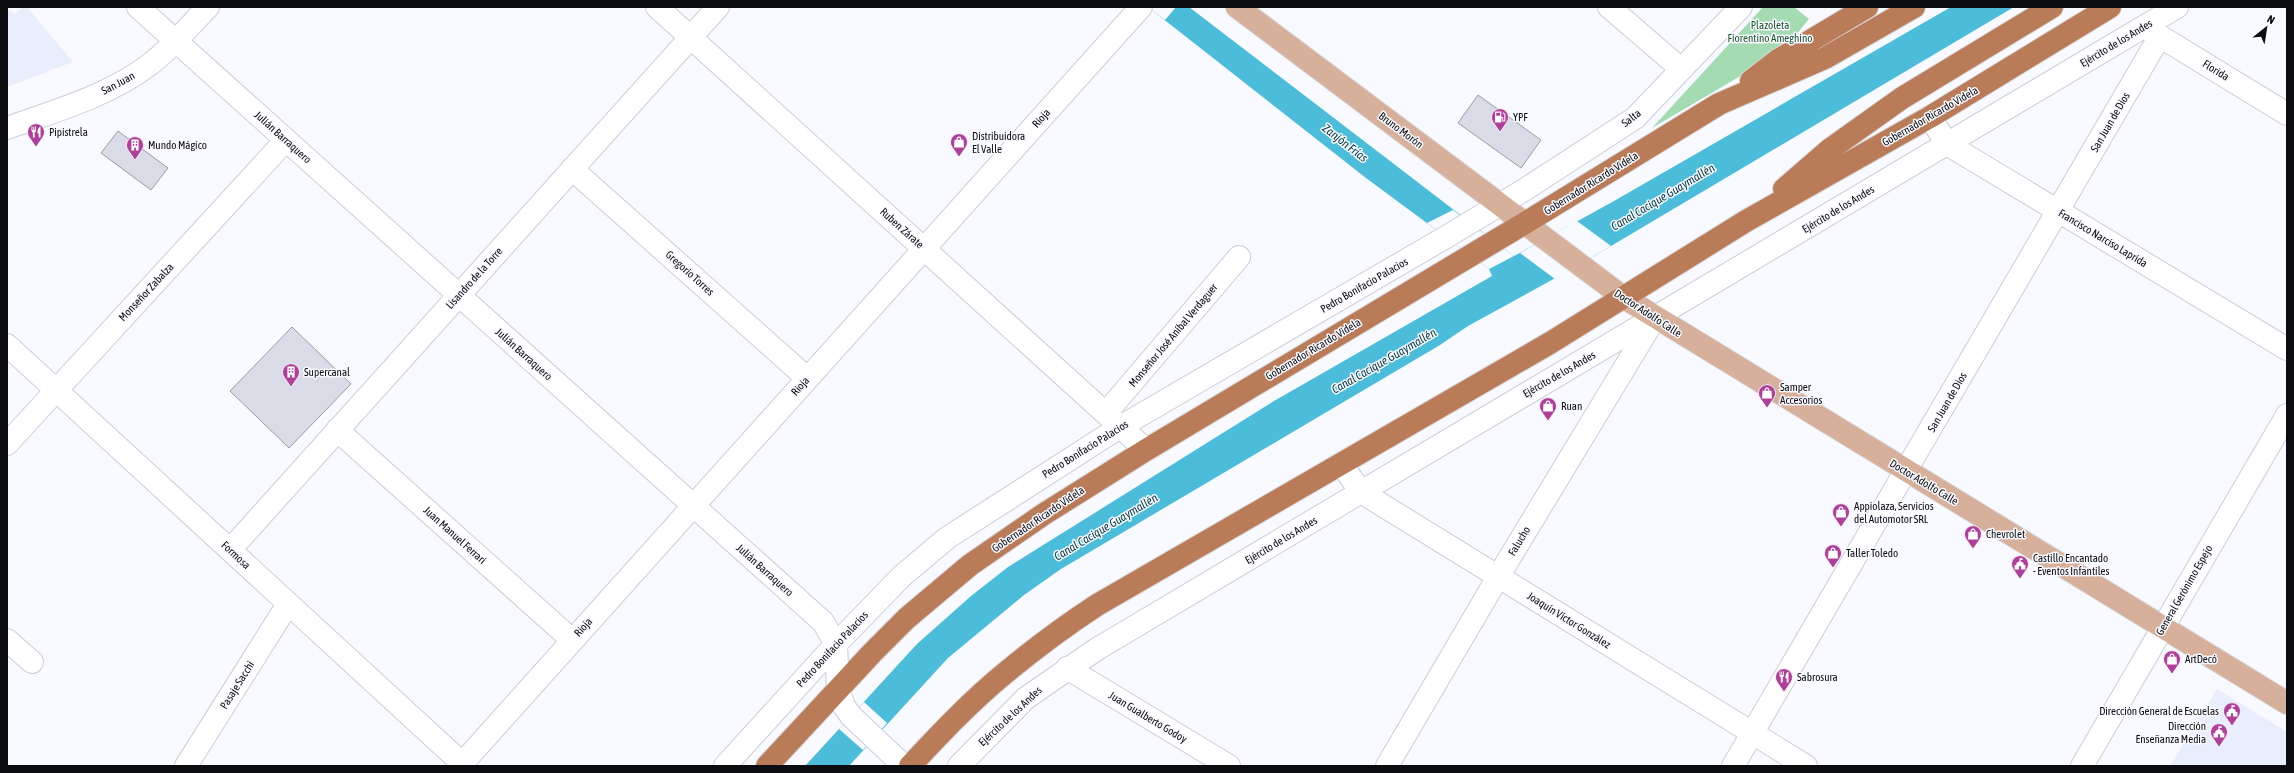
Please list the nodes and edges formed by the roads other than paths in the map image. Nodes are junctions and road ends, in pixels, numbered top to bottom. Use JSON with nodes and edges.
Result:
{"nodes":[{"id":1,"x":138,"y":7,"type":"edge"},
{"id":2,"x":208,"y":7,"type":"edge"},
{"id":3,"x":657,"y":7,"type":"edge"},
{"id":4,"x":718,"y":7,"type":"edge"},
{"id":5,"x":1141,"y":7,"type":"edge"},
{"id":6,"x":1237,"y":7,"type":"edge"},
{"id":7,"x":1609,"y":7,"type":"edge"},
{"id":8,"x":1741,"y":7,"type":"edge"},
{"id":9,"x":1867,"y":7,"type":"edge"},
{"id":10,"x":1914,"y":7,"type":"edge"},
{"id":11,"x":2052,"y":7,"type":"edge"},
{"id":12,"x":2110,"y":7,"type":"edge"},
{"id":13,"x":2177,"y":7,"type":"edge"},
{"id":14,"x":2152,"y":31,"type":"junction"},
{"id":15,"x":691,"y":37,"type":"junction"},
{"id":16,"x":175,"y":40,"type":"junction"},
{"id":17,"x":1681,"y":69,"type":"junction"},
{"id":18,"x":1719,"y":104,"type":"junction"},
{"id":19,"x":2287,"y":114,"type":"edge"},
{"id":20,"x":1930,"y":117,"type":"junction"},
{"id":21,"x":7,"y":128,"type":"edge"},
{"id":22,"x":286,"y":140,"type":"junction"},
{"id":23,"x":1947,"y":144,"type":"junction"},
{"id":24,"x":572,"y":169,"type":"junction"},
{"id":25,"x":1500,"y":205,"type":"junction"},
{"id":26,"x":2058,"y":211,"type":"junction"},
{"id":27,"x":1746,"y":221,"type":"junction"},
{"id":28,"x":1525,"y":223,"type":"junction"},
{"id":29,"x":924,"y":248,"type":"junction"},
{"id":30,"x":1239,"y":257,"type":"dead end"},
{"id":31,"x":1572,"y":260,"type":"joint"},
{"id":32,"x":458,"y":295,"type":"junction"},
{"id":33,"x":1623,"y":297,"type":"junction"},
{"id":34,"x":1655,"y":319,"type":"junction"},
{"id":35,"x":7,"y":345,"type":"edge"},
{"id":36,"x":2287,"y":349,"type":"edge"},
{"id":37,"x":807,"y":378,"type":"junction"},
{"id":38,"x":56,"y":390,"type":"junction"},
{"id":39,"x":2287,"y":415,"type":"edge"},
{"id":40,"x":1113,"y":420,"type":"junction"},
{"id":41,"x":337,"y":430,"type":"junction"},
{"id":42,"x":7,"y":444,"type":"edge"},
{"id":43,"x":1146,"y":450,"type":"junction"},
{"id":44,"x":1342,"y":465,"type":"junction"},
{"id":45,"x":1906,"y":472,"type":"junction"},
{"id":46,"x":1361,"y":492,"type":"junction"},
{"id":47,"x":692,"y":505,"type":"junction"},
{"id":48,"x":230,"y":550,"type":"junction"},
{"id":49,"x":1498,"y":577,"type":"junction"},
{"id":50,"x":288,"y":604,"type":"junction"},
{"id":51,"x":2162,"y":627,"type":"junction"},
{"id":52,"x":7,"y":640,"type":"edge"},
{"id":53,"x":572,"y":640,"type":"junction"},
{"id":54,"x":836,"y":644,"type":"junction"},
{"id":55,"x":32,"y":662,"type":"dead end"},
{"id":56,"x":1067,"y":668,"type":"junction"},
{"id":57,"x":838,"y":689,"type":"junction"},
{"id":58,"x":2287,"y":703,"type":"edge"},
{"id":59,"x":1752,"y":733,"type":"junction"},
{"id":60,"x":462,"y":765,"type":"edge"},
{"id":61,"x":186,"y":766,"type":"edge"},
{"id":62,"x":726,"y":766,"type":"edge"},
{"id":63,"x":768,"y":766,"type":"edge"},
{"id":64,"x":904,"y":766,"type":"edge"},
{"id":65,"x":910,"y":766,"type":"edge"},
{"id":66,"x":959,"y":766,"type":"edge"},
{"id":67,"x":1229,"y":766,"type":"edge"},
{"id":68,"x":1387,"y":766,"type":"edge"},
{"id":69,"x":1733,"y":766,"type":"edge"},
{"id":70,"x":1806,"y":766,"type":"edge"},
{"id":71,"x":2082,"y":766,"type":"edge"}],
"edges":[{"from":1,"to":16,"type":"street","name":"Julián Barraquero"},
{"from":2,"to":16,"type":"street","name":"San Juan"},
{"from":3,"to":15,"type":"street","name":"Ruben Zárate"},
{"from":4,"to":15,"type":"street","name":"Lisandro de la Torre"},
{"from":5,"to":29,"type":"street","name":"Rioja"},
{"from":6,"to":25,"type":"main road","name":"Bruno Morón"},
{"from":7,"to":17,"type":"street"},
{"from":8,"to":17,"type":"street","name":"Salta"},
{"from":9,"to":18,"type":"highway"},
{"from":10,"to":18,"type":"highway","name":"Gobernador Ricardo Videla"},
{"from":11,"to":27,"type":"highway","name":"Gobernador Ricardo Videla"},
{"from":12,"to":20,"type":"highway","name":"Gobernador Ricardo Videla"},
{"from":13,"to":14,"type":"street","name":"Ejército de los Andes"},
{"from":14,"to":19,"type":"street","name":"Florida"},
{"from":14,"to":23,"type":"street","name":"Ejército de los Andes"},
{"from":14,"to":26,"type":"street","name":"San Juan de Dios"},
{"from":15,"to":24,"type":"street","name":"Lisandro de la Torre"},
{"from":15,"to":29,"type":"street","name":"Ruben Zárate"},
{"from":16,"to":21,"type":"street","name":"San Juan"},
{"from":16,"to":22,"type":"street","name":"Julián Barraquero"},
{"from":17,"to":25,"type":"street","name":"Salta"},
{"from":18,"to":28,"type":"highway","name":"Gobernador Ricardo Videla"},
{"from":20,"to":23,"type":"street","name":"Francisco Narciso Laprida"},
{"from":20,"to":27,"type":"highway","name":"Gobernador Ricardo Videla"},
{"from":22,"to":32,"type":"street","name":"Julián Barraquero"},
{"from":22,"to":38,"type":"street","name":"Monseñor Zabalza"},
{"from":23,"to":26,"type":"street","name":"Francisco Narciso Laprida"},
{"from":23,"to":34,"type":"street","name":"Ejército de los Andes"},
{"from":24,"to":32,"type":"street","name":"Lisandro de la Torre"},
{"from":24,"to":37,"type":"street","name":"Gregorio Torres"},
{"from":25,"to":28,"type":"main road","name":"Bruno Morón"},
{"from":25,"to":40,"type":"street","name":"Pedro Bonifacio Palacios"},
{"from":26,"to":36,"type":"street","name":"Francisco Narciso Laprida"},
{"from":26,"to":45,"type":"street","name":"San Juan de Dios"},
{"from":27,"to":33,"type":"highway","name":"Gobernador Ricardo Videla"},
{"from":28,"to":31,"type":"main road","name":"Bruno Morón"},
{"from":28,"to":43,"type":"highway","name":"Gobernador Ricardo Videla"},
{"from":29,"to":37,"type":"street","name":"Rioja"},
{"from":29,"to":40,"type":"street","name":"Ruben Zárate"},
{"from":30,"to":40,"type":"street","name":"Monseñor José Aníbal Verdaguer"},
{"from":31,"to":33,"type":"main road","name":"Doctor Adolfo Calle"},
{"from":32,"to":41,"type":"street","name":"Lisandro de la Torre"},
{"from":32,"to":47,"type":"street","name":"Julián Barraquero"},
{"from":33,"to":34,"type":"main road","name":"Doctor Adolfo Calle"},
{"from":33,"to":44,"type":"highway","name":"Gobernador Ricardo Videla"},
{"from":34,"to":45,"type":"main road","name":"Doctor Adolfo Calle"},
{"from":34,"to":46,"type":"street","name":"Ejército de los Andes"},
{"from":34,"to":49,"type":"street","name":"Falucho"},
{"from":35,"to":38,"type":"street","name":"Formosa"},
{"from":37,"to":47,"type":"street","name":"Rioja"},
{"from":38,"to":42,"type":"street","name":"Monseñor Zabalza"},
{"from":38,"to":48,"type":"street","name":"Formosa"},
{"from":39,"to":51,"type":"street","name":"General Gerónimo Espejo"},
{"from":40,"to":43,"type":"street","name":"Ruben Zárate"},
{"from":40,"to":54,"type":"street","name":"Pedro Bonifacio Palacios"},
{"from":41,"to":48,"type":"street","name":"Lisandro de la Torre"},
{"from":41,"to":53,"type":"street","name":"Juan Manuel Ferrari"},
{"from":43,"to":57,"type":"highway","name":"Gobernador Ricardo Videla"},
{"from":44,"to":46,"type":"street","name":"Joaquín Víctor González"},
{"from":44,"to":65,"type":"highway","name":"Gobernador Ricardo Videla"},
{"from":45,"to":51,"type":"main road","name":"Doctor Adolfo Calle"},
{"from":45,"to":59,"type":"street","name":"San Juan de Dios"},
{"from":46,"to":49,"type":"street","name":"Joaquín Víctor González"},
{"from":46,"to":56,"type":"street","name":"Ejército de los Andes"},
{"from":47,"to":53,"type":"street","name":"Rioja"},
{"from":47,"to":54,"type":"street","name":"Julián Barraquero"},
{"from":48,"to":50,"type":"street","name":"Formosa"},
{"from":49,"to":59,"type":"street","name":"Joaquín Víctor González"},
{"from":49,"to":68,"type":"street","name":"Falucho"},
{"from":50,"to":60,"type":"street","name":"Formosa"},
{"from":50,"to":61,"type":"street","name":"Pasaje Sacchi"},
{"from":51,"to":58,"type":"main road","name":"Doctor Adolfo Calle"},
{"from":51,"to":71,"type":"street","name":"General Gerónimo Espejo"},
{"from":52,"to":55,"type":"street"},
{"from":53,"to":60,"type":"street","name":"Rioja"},
{"from":54,"to":57,"type":"street","name":"Julián Barraquero"},
{"from":54,"to":62,"type":"street","name":"Pedro Bonifacio Palacios"},
{"from":56,"to":66,"type":"street","name":"Ejército de los Andes"},
{"from":56,"to":67,"type":"street","name":"Juan Gualberto Godoy"},
{"from":57,"to":63,"type":"highway","name":"Gobernador Ricardo Videla"},
{"from":57,"to":64,"type":"street","name":"Julián Barraquero"},
{"from":59,"to":69,"type":"street","name":"San Juan de Dios"},
{"from":59,"to":70,"type":"street","name":"Joaquín Víctor González"}]}
